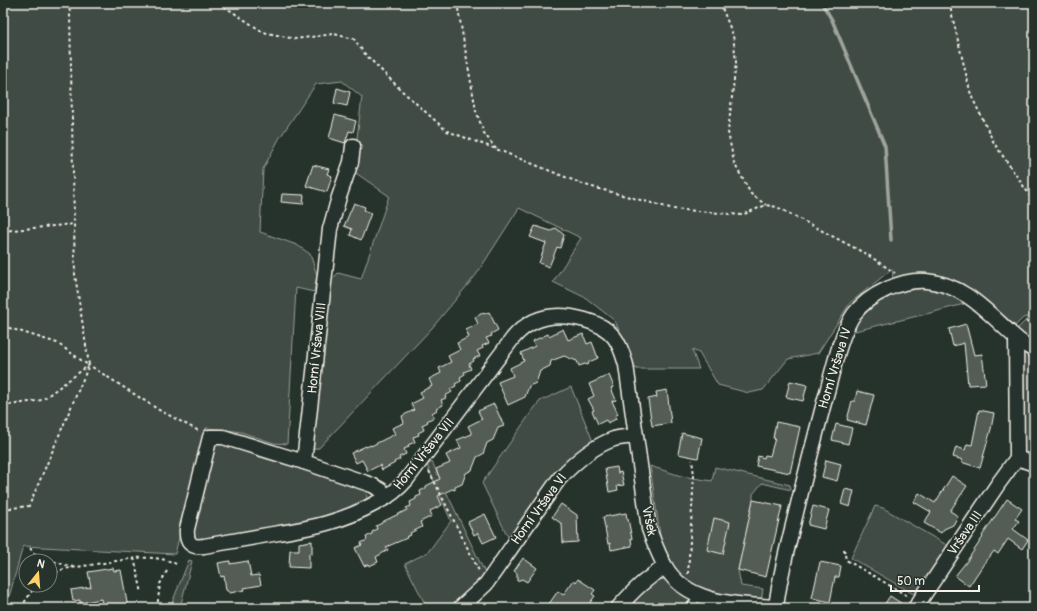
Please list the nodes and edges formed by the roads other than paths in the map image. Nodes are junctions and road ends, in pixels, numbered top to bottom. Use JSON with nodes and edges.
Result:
{"nodes":[{"id":1,"x":353,"y":146,"type":"dead end"},
{"id":2,"x":1016,"y":338,"type":"junction"},
{"id":3,"x":1034,"y":350,"type":"edge"},
{"id":4,"x":622,"y":351,"type":"joint"},
{"id":5,"x":636,"y":436,"type":"junction"},
{"id":6,"x":1017,"y":458,"type":"junction"},
{"id":7,"x":304,"y":462,"type":"junction"},
{"id":8,"x":1034,"y":464,"type":"edge"},
{"id":9,"x":387,"y":497,"type":"junction"},
{"id":10,"x":665,"y":567,"type":"junction"},
{"id":11,"x":693,"y":592,"type":"junction"},
{"id":12,"x":917,"y":605,"type":"edge"},
{"id":13,"x":460,"y":608,"type":"edge"},
{"id":14,"x":618,"y":608,"type":"edge"},
{"id":15,"x":690,"y":608,"type":"edge"},
{"id":16,"x":776,"y":608,"type":"edge"}],
"edges":[{"from":1,"to":7,"type":"street","name":"Horní Vršava VIII"},
{"from":2,"to":3,"type":"street","name":"Horní Vršava IV"},
{"from":2,"to":6,"type":"street"},
{"from":2,"to":16,"type":"street","name":"Horní Vršava IV"},
{"from":4,"to":5,"type":"street","name":"Vršek"},
{"from":4,"to":9,"type":"street","name":"Horní Vršava VII"},
{"from":5,"to":10,"type":"street","name":"Vršek"},
{"from":5,"to":13,"type":"street","name":"Horní Vršava VI"},
{"from":6,"to":8,"type":"street"},
{"from":6,"to":12,"type":"street","name":"Vršava III"},
{"from":7,"to":9,"type":"street"},
{"from":7,"to":9,"type":"street","name":"Horní Vršava VII"},
{"from":10,"to":11,"type":"street","name":"Vršek"},
{"from":10,"to":14,"type":"street"},
{"from":11,"to":15,"type":"lane"},
{"from":11,"to":16,"type":"street","name":"Vršek"}]}
